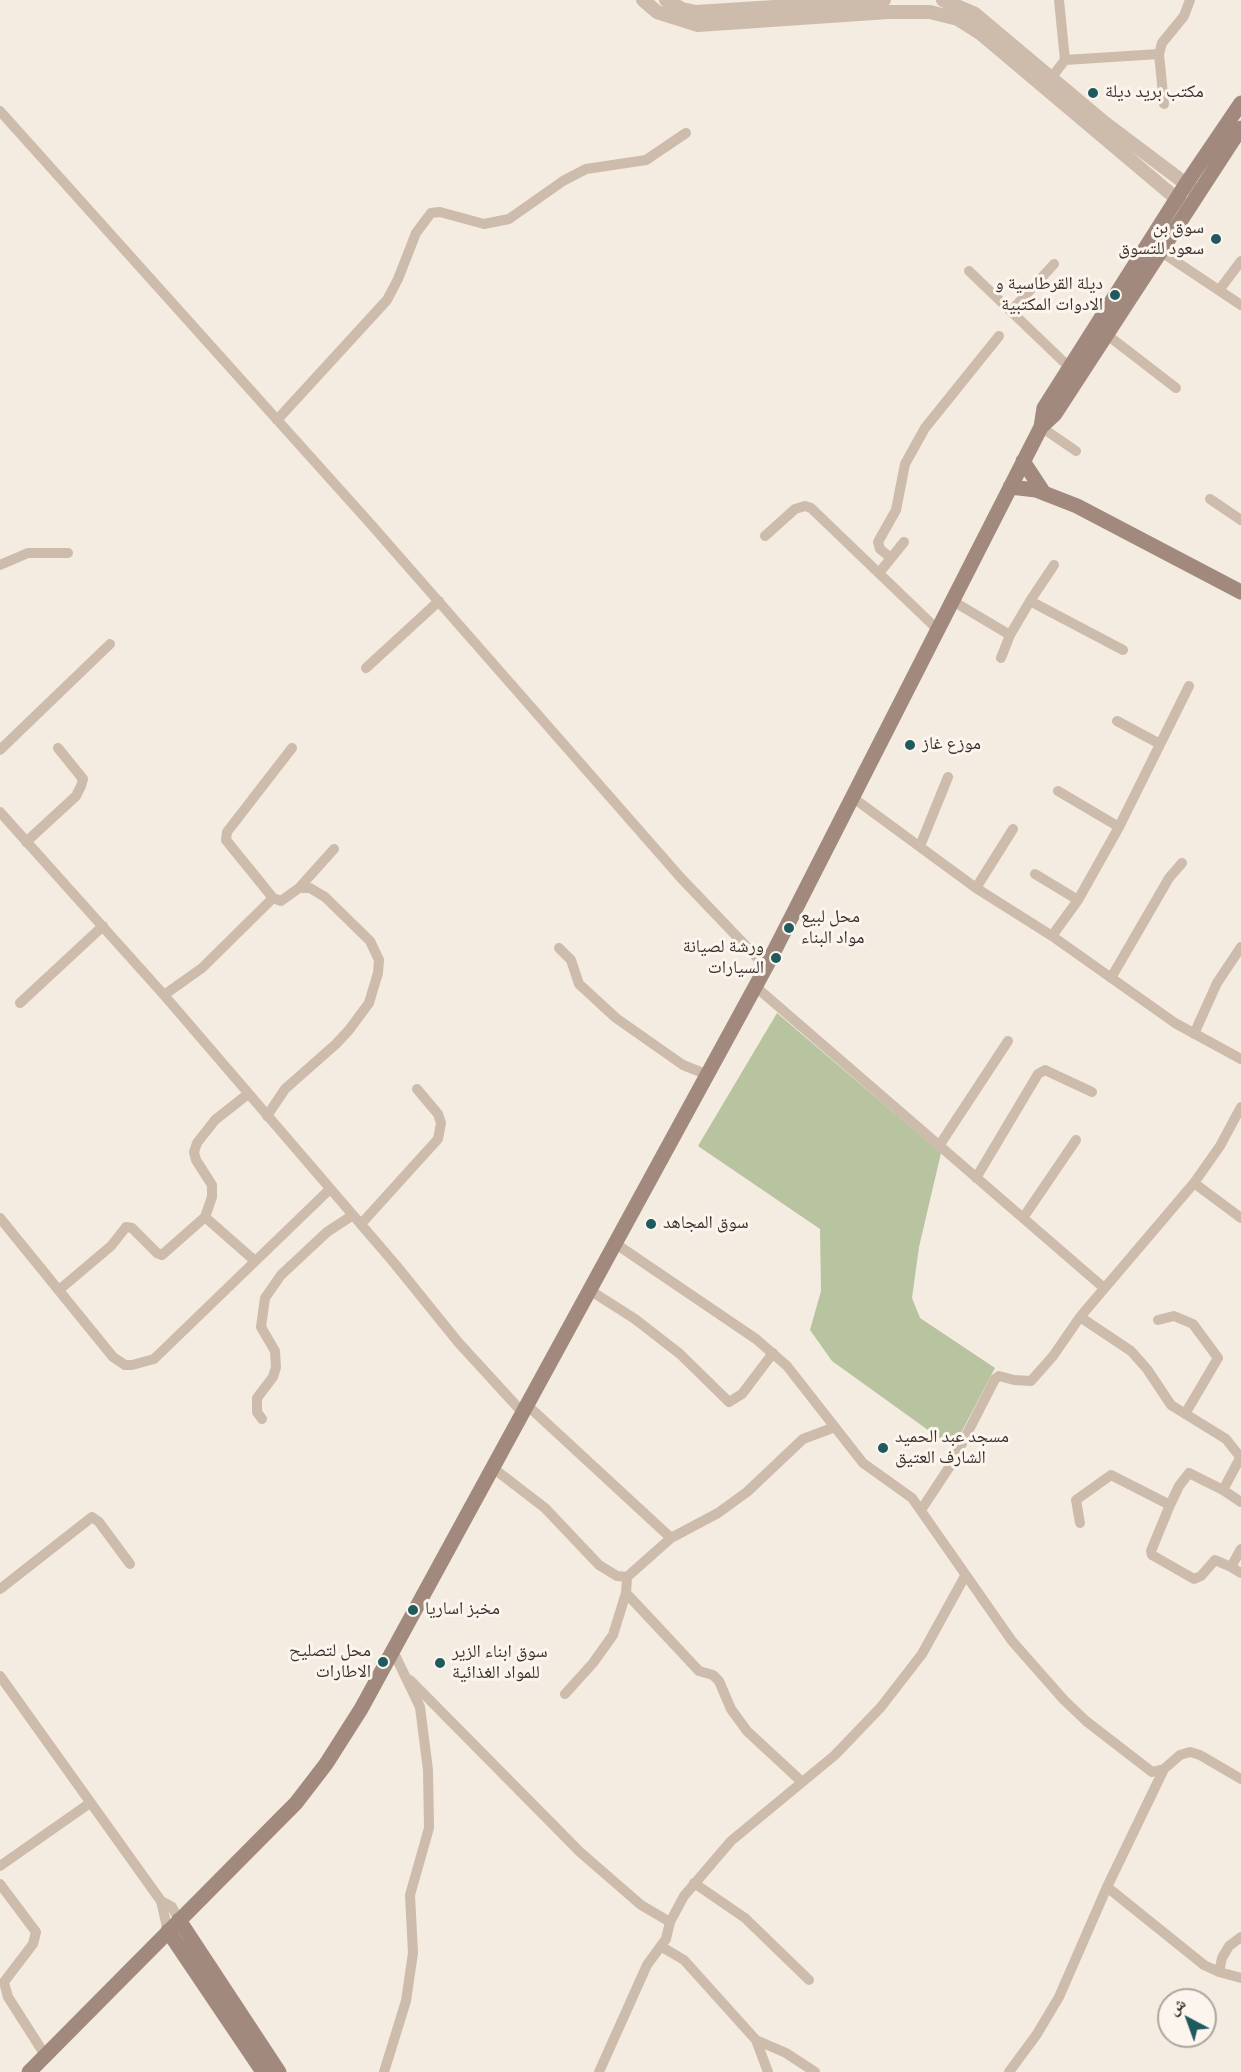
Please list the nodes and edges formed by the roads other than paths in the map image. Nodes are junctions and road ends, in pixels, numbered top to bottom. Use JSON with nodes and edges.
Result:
{"nodes":[{"id":1,"x":643,"y":0,"type":"edge"},
{"id":2,"x":666,"y":0,"type":"edge"},
{"id":3,"x":885,"y":0,"type":"edge"},
{"id":4,"x":943,"y":0,"type":"edge"},
{"id":5,"x":1059,"y":0,"type":"edge"},
{"id":6,"x":1190,"y":0,"type":"edge"},
{"id":7,"x":750,"y":4,"type":"edge"},
{"id":8,"x":864,"y":5,"type":"edge"},
{"id":9,"x":752,"y":23,"type":"junction"},
{"id":10,"x":1160,"y":54,"type":"junction"},
{"id":11,"x":1065,"y":60,"type":"junction"},
{"id":12,"x":1048,"y":82,"type":"junction"},
{"id":13,"x":1164,"y":104,"type":"dead end"},
{"id":14,"x":1241,"y":104,"type":"edge"},
{"id":15,"x":0,"y":111,"type":"edge"},
{"id":16,"x":1241,"y":128,"type":"edge"},
{"id":17,"x":686,"y":133,"type":"dead end"},
{"id":18,"x":1192,"y":188,"type":"junction"},
{"id":19,"x":1182,"y":203,"type":"junction"},
{"id":20,"x":1160,"y":250,"type":"junction"},
{"id":21,"x":1241,"y":261,"type":"edge"},
{"id":22,"x":1054,"y":264,"type":"dead end"},
{"id":23,"x":969,"y":271,"type":"dead end"},
{"id":24,"x":1220,"y":289,"type":"junction"},
{"id":25,"x":1241,"y":305,"type":"edge"},
{"id":26,"x":1012,"y":310,"type":"junction"},
{"id":27,"x":1106,"y":334,"type":"junction"},
{"id":28,"x":999,"y":336,"type":"dead end"},
{"id":29,"x":1069,"y":367,"type":"junction"},
{"id":30,"x":1176,"y":388,"type":"dead end"},
{"id":31,"x":277,"y":420,"type":"junction"},
{"id":32,"x":1041,"y":427,"type":"junction"},
{"id":33,"x":1076,"y":451,"type":"dead end"},
{"id":34,"x":1023,"y":461,"type":"junction"},
{"id":35,"x":1010,"y":487,"type":"junction"},
{"id":36,"x":1044,"y":493,"type":"junction"},
{"id":37,"x":1210,"y":499,"type":"dead end"},
{"id":38,"x":1241,"y":520,"type":"edge"},
{"id":39,"x":765,"y":536,"type":"dead end"},
{"id":40,"x":904,"y":542,"type":"dead end"},
{"id":41,"x":68,"y":553,"type":"dead end"},
{"id":42,"x":891,"y":558,"type":"junction"},
{"id":43,"x":0,"y":565,"type":"edge"},
{"id":44,"x":1054,"y":565,"type":"dead end"},
{"id":45,"x":879,"y":573,"type":"junction"},
{"id":46,"x":1241,"y":591,"type":"edge"},
{"id":47,"x":951,"y":600,"type":"junction"},
{"id":48,"x":1030,"y":601,"type":"junction"},
{"id":49,"x":439,"y":602,"type":"junction"},
{"id":50,"x":937,"y":629,"type":"junction"},
{"id":51,"x":1010,"y":635,"type":"junction"},
{"id":52,"x":110,"y":644,"type":"dead end"},
{"id":53,"x":1123,"y":650,"type":"dead end"},
{"id":54,"x":1001,"y":658,"type":"dead end"},
{"id":55,"x":366,"y":668,"type":"dead end"},
{"id":56,"x":1190,"y":686,"type":"dead end"},
{"id":57,"x":1117,"y":721,"type":"dead end"},
{"id":58,"x":1160,"y":744,"type":"junction"},
{"id":59,"x":58,"y":748,"type":"dead end"},
{"id":60,"x":292,"y":748,"type":"dead end"},
{"id":61,"x":0,"y":750,"type":"edge"},
{"id":62,"x":948,"y":777,"type":"dead end"},
{"id":63,"x":1058,"y":791,"type":"dead end"},
{"id":64,"x":852,"y":797,"type":"junction"},
{"id":65,"x":0,"y":812,"type":"edge"},
{"id":66,"x":1119,"y":827,"type":"junction"},
{"id":67,"x":1013,"y":829,"type":"dead end"},
{"id":68,"x":26,"y":842,"type":"junction"},
{"id":69,"x":920,"y":846,"type":"junction"},
{"id":70,"x":334,"y":849,"type":"dead end"},
{"id":71,"x":1182,"y":863,"type":"dead end"},
{"id":72,"x":1035,"y":874,"type":"dead end"},
{"id":73,"x":299,"y":888,"type":"junction"},
{"id":74,"x":976,"y":888,"type":"junction"},
{"id":75,"x":273,"y":898,"type":"junction"},
{"id":76,"x":1078,"y":900,"type":"junction"},
{"id":77,"x":103,"y":926,"type":"junction"},
{"id":78,"x":1052,"y":936,"type":"junction"},
{"id":79,"x":1241,"y":947,"type":"edge"},
{"id":80,"x":559,"y":948,"type":"dead end"},
{"id":81,"x":766,"y":967,"type":"junction"},
{"id":82,"x":1111,"y":978,"type":"junction"},
{"id":83,"x":756,"y":987,"type":"junction"},
{"id":84,"x":164,"y":995,"type":"junction"},
{"id":85,"x":20,"y":1004,"type":"dead end"},
{"id":86,"x":1194,"y":1034,"type":"junction"},
{"id":87,"x":1008,"y":1041,"type":"dead end"},
{"id":88,"x":1241,"y":1059,"type":"edge"},
{"id":89,"x":708,"y":1075,"type":"junction"},
{"id":90,"x":417,"y":1089,"type":"dead end"},
{"id":91,"x":1092,"y":1092,"type":"dead end"},
{"id":92,"x":248,"y":1094,"type":"junction"},
{"id":93,"x":1241,"y":1107,"type":"edge"},
{"id":94,"x":267,"y":1116,"type":"junction"},
{"id":95,"x":1076,"y":1140,"type":"dead end"},
{"id":96,"x":939,"y":1146,"type":"junction"},
{"id":97,"x":976,"y":1178,"type":"junction"},
{"id":98,"x":1194,"y":1183,"type":"junction"},
{"id":99,"x":330,"y":1189,"type":"junction"},
{"id":100,"x":353,"y":1215,"type":"junction"},
{"id":101,"x":205,"y":1217,"type":"junction"},
{"id":102,"x":0,"y":1218,"type":"edge"},
{"id":103,"x":1023,"y":1218,"type":"junction"},
{"id":104,"x":1241,"y":1218,"type":"edge"},
{"id":105,"x":361,"y":1224,"type":"junction"},
{"id":106,"x":616,"y":1244,"type":"junction"},
{"id":107,"x":255,"y":1261,"type":"junction"},
{"id":108,"x":1104,"y":1288,"type":"junction"},
{"id":109,"x":59,"y":1290,"type":"junction"},
{"id":110,"x":591,"y":1291,"type":"junction"},
{"id":111,"x":1080,"y":1317,"type":"junction"},
{"id":112,"x":1158,"y":1320,"type":"dead end"},
{"id":113,"x":773,"y":1353,"type":"junction"},
{"id":114,"x":525,"y":1409,"type":"junction"},
{"id":115,"x":1185,"y":1414,"type":"junction"},
{"id":116,"x":262,"y":1419,"type":"dead end"},
{"id":117,"x":835,"y":1427,"type":"junction"},
{"id":118,"x":1241,"y":1458,"type":"edge"},
{"id":119,"x":493,"y":1468,"type":"junction"},
{"id":120,"x":1223,"y":1490,"type":"junction"},
{"id":121,"x":1241,"y":1502,"type":"edge"},
{"id":122,"x":1170,"y":1505,"type":"junction"},
{"id":123,"x":921,"y":1510,"type":"junction"},
{"id":124,"x":1080,"y":1523,"type":"dead end"},
{"id":125,"x":670,"y":1538,"type":"junction"},
{"id":126,"x":1241,"y":1549,"type":"edge"},
{"id":127,"x":130,"y":1564,"type":"dead end"},
{"id":128,"x":1236,"y":1570,"type":"edge"},
{"id":129,"x":964,"y":1576,"type":"junction"},
{"id":130,"x":627,"y":1577,"type":"junction"},
{"id":131,"x":0,"y":1588,"type":"edge"},
{"id":132,"x":626,"y":1593,"type":"junction"},
{"id":133,"x":393,"y":1651,"type":"junction"},
{"id":134,"x":403,"y":1673,"type":"junction"},
{"id":135,"x":0,"y":1676,"type":"edge"},
{"id":136,"x":565,"y":1694,"type":"dead end"},
{"id":137,"x":1164,"y":1770,"type":"junction"},
{"id":138,"x":1241,"y":1779,"type":"edge"},
{"id":139,"x":802,"y":1782,"type":"junction"},
{"id":140,"x":90,"y":1803,"type":"junction"},
{"id":141,"x":0,"y":1866,"type":"edge"},
{"id":142,"x":694,"y":1882,"type":"junction"},
{"id":143,"x":0,"y":1884,"type":"edge"},
{"id":144,"x":1107,"y":1887,"type":"junction"},
{"id":145,"x":670,"y":1922,"type":"junction"},
{"id":146,"x":174,"y":1925,"type":"junction"},
{"id":147,"x":1241,"y":1937,"type":"edge"},
{"id":148,"x":662,"y":1947,"type":"junction"},
{"id":149,"x":1219,"y":1972,"type":"junction"},
{"id":150,"x":1241,"y":1978,"type":"edge"},
{"id":151,"x":809,"y":1980,"type":"dead end"},
{"id":152,"x":756,"y":2040,"type":"junction"},
{"id":153,"x":45,"y":2055,"type":"junction"},
{"id":154,"x":29,"y":2072,"type":"edge"},
{"id":155,"x":262,"y":2072,"type":"edge"},
{"id":156,"x":279,"y":2072,"type":"edge"},
{"id":157,"x":384,"y":2072,"type":"edge"},
{"id":158,"x":599,"y":2072,"type":"edge"},
{"id":159,"x":768,"y":2072,"type":"edge"},
{"id":160,"x":815,"y":2072,"type":"edge"},
{"id":161,"x":1009,"y":2072,"type":"edge"}],
"edges":[{"from":1,"to":9,"type":"street"},
{"from":2,"to":7,"type":"street"},
{"from":3,"to":8,"type":"street"},
{"from":4,"to":12,"type":"street"},
{"from":5,"to":11,"type":"street"},
{"from":6,"to":10,"type":"street"},
{"from":7,"to":8,"type":"street"},
{"from":7,"to":9,"type":"street"},
{"from":8,"to":9,"type":"street"},
{"from":8,"to":12,"type":"street"},
{"from":10,"to":11,"type":"street"},
{"from":10,"to":13,"type":"street"},
{"from":11,"to":12,"type":"street"},
{"from":12,"to":18,"type":"street"},
{"from":12,"to":19,"type":"street"},
{"from":14,"to":18,"type":"main road"},
{"from":15,"to":31,"type":"street"},
{"from":16,"to":18,"type":"main road"},
{"from":17,"to":31,"type":"street"},
{"from":18,"to":19,"type":"main road"},
{"from":19,"to":20,"type":"main road"},
{"from":19,"to":29,"type":"main road"},
{"from":20,"to":24,"type":"street"},
{"from":20,"to":27,"type":"main road"},
{"from":21,"to":24,"type":"street"},
{"from":22,"to":26,"type":"street"},
{"from":23,"to":26,"type":"street"},
{"from":24,"to":25,"type":"street"},
{"from":26,"to":29,"type":"street"},
{"from":27,"to":30,"type":"street"},
{"from":27,"to":32,"type":"main road"},
{"from":28,"to":42,"type":"street"},
{"from":29,"to":32,"type":"main road"},
{"from":31,"to":49,"type":"street"},
{"from":32,"to":33,"type":"street"},
{"from":32,"to":34,"type":"main road"},
{"from":34,"to":35,"type":"main road"},
{"from":34,"to":36,"type":"main road"},
{"from":35,"to":36,"type":"main road"},
{"from":35,"to":47,"type":"main road"},
{"from":36,"to":46,"type":"main road"},
{"from":37,"to":38,"type":"street"},
{"from":39,"to":45,"type":"street"},
{"from":40,"to":42,"type":"street"},
{"from":41,"to":43,"type":"street"},
{"from":42,"to":45,"type":"street"},
{"from":44,"to":48,"type":"street"},
{"from":45,"to":50,"type":"street"},
{"from":47,"to":50,"type":"main road"},
{"from":47,"to":51,"type":"street"},
{"from":48,"to":51,"type":"street"},
{"from":48,"to":53,"type":"street"},
{"from":49,"to":55,"type":"street"},
{"from":49,"to":81,"type":"street"},
{"from":50,"to":64,"type":"main road"},
{"from":51,"to":54,"type":"street"},
{"from":52,"to":61,"type":"street"},
{"from":56,"to":58,"type":"street"},
{"from":57,"to":58,"type":"street"},
{"from":58,"to":66,"type":"street"},
{"from":59,"to":68,"type":"street"},
{"from":60,"to":75,"type":"street"},
{"from":62,"to":69,"type":"street"},
{"from":63,"to":66,"type":"street"},
{"from":64,"to":69,"type":"street"},
{"from":64,"to":81,"type":"main road"},
{"from":65,"to":68,"type":"street"},
{"from":66,"to":76,"type":"street"},
{"from":67,"to":74,"type":"street"},
{"from":68,"to":77,"type":"street"},
{"from":69,"to":74,"type":"street"},
{"from":70,"to":73,"type":"street"},
{"from":71,"to":82,"type":"street"},
{"from":72,"to":76,"type":"street"},
{"from":73,"to":75,"type":"street"},
{"from":73,"to":94,"type":"street"},
{"from":74,"to":78,"type":"street"},
{"from":75,"to":84,"type":"street"},
{"from":76,"to":78,"type":"street"},
{"from":77,"to":84,"type":"street"},
{"from":77,"to":85,"type":"street"},
{"from":78,"to":82,"type":"street"},
{"from":79,"to":86,"type":"street"},
{"from":80,"to":89,"type":"street"},
{"from":81,"to":83,"type":"main road"},
{"from":82,"to":86,"type":"street"},
{"from":83,"to":89,"type":"main road"},
{"from":83,"to":96,"type":"street"},
{"from":84,"to":92,"type":"street"},
{"from":86,"to":88,"type":"street"},
{"from":87,"to":96,"type":"street"},
{"from":89,"to":106,"type":"main road"},
{"from":90,"to":105,"type":"street"},
{"from":91,"to":97,"type":"street"},
{"from":92,"to":94,"type":"street"},
{"from":92,"to":101,"type":"street"},
{"from":93,"to":98,"type":"street"},
{"from":94,"to":99,"type":"street"},
{"from":95,"to":103,"type":"street"},
{"from":96,"to":97,"type":"street"},
{"from":97,"to":103,"type":"street"},
{"from":98,"to":104,"type":"street"},
{"from":98,"to":108,"type":"street"},
{"from":99,"to":100,"type":"street"},
{"from":99,"to":107,"type":"street"},
{"from":100,"to":105,"type":"street"},
{"from":100,"to":116,"type":"street"},
{"from":101,"to":107,"type":"street"},
{"from":101,"to":109,"type":"street"},
{"from":102,"to":109,"type":"street"},
{"from":103,"to":108,"type":"street"},
{"from":105,"to":114,"type":"street"},
{"from":106,"to":110,"type":"main road"},
{"from":106,"to":113,"type":"street"},
{"from":107,"to":109,"type":"street"},
{"from":108,"to":111,"type":"street"},
{"from":110,"to":113,"type":"street"},
{"from":110,"to":114,"type":"main road"},
{"from":111,"to":115,"type":"street"},
{"from":111,"to":123,"type":"street"},
{"from":112,"to":115,"type":"street"},
{"from":113,"to":117,"type":"street"},
{"from":114,"to":119,"type":"main road"},
{"from":114,"to":125,"type":"street"},
{"from":115,"to":118,"type":"street"},
{"from":117,"to":123,"type":"street"},
{"from":117,"to":125,"type":"street"},
{"from":118,"to":120,"type":"street"},
{"from":119,"to":130,"type":"street"},
{"from":119,"to":133,"type":"main road"},
{"from":120,"to":121,"type":"street"},
{"from":120,"to":122,"type":"street"},
{"from":122,"to":124,"type":"street"},
{"from":122,"to":128,"type":"street"},
{"from":123,"to":129,"type":"street"},
{"from":125,"to":130,"type":"street"},
{"from":126,"to":128,"type":"street"},
{"from":127,"to":131,"type":"street"},
{"from":129,"to":137,"type":"street"},
{"from":129,"to":139,"type":"street"},
{"from":130,"to":132,"type":"street"},
{"from":132,"to":136,"type":"street"},
{"from":132,"to":139,"type":"street"},
{"from":133,"to":134,"type":"street"},
{"from":133,"to":146,"type":"main road"},
{"from":134,"to":145,"type":"street"},
{"from":134,"to":157,"type":"street"},
{"from":135,"to":140,"type":"street"},
{"from":137,"to":138,"type":"street"},
{"from":137,"to":144,"type":"street"},
{"from":139,"to":142,"type":"street"},
{"from":140,"to":141,"type":"street"},
{"from":140,"to":146,"type":"street"},
{"from":142,"to":145,"type":"street"},
{"from":142,"to":151,"type":"street"},
{"from":143,"to":153,"type":"street"},
{"from":144,"to":149,"type":"street"},
{"from":144,"to":161,"type":"street"},
{"from":145,"to":148,"type":"street"},
{"from":146,"to":153,"type":"main road"},
{"from":146,"to":155,"type":"main road"},
{"from":146,"to":156,"type":"main road"},
{"from":147,"to":149,"type":"street"},
{"from":148,"to":152,"type":"street"},
{"from":148,"to":158,"type":"street"},
{"from":149,"to":150,"type":"street"},
{"from":152,"to":159,"type":"street"},
{"from":152,"to":160,"type":"street"},
{"from":153,"to":154,"type":"main road"}]}
